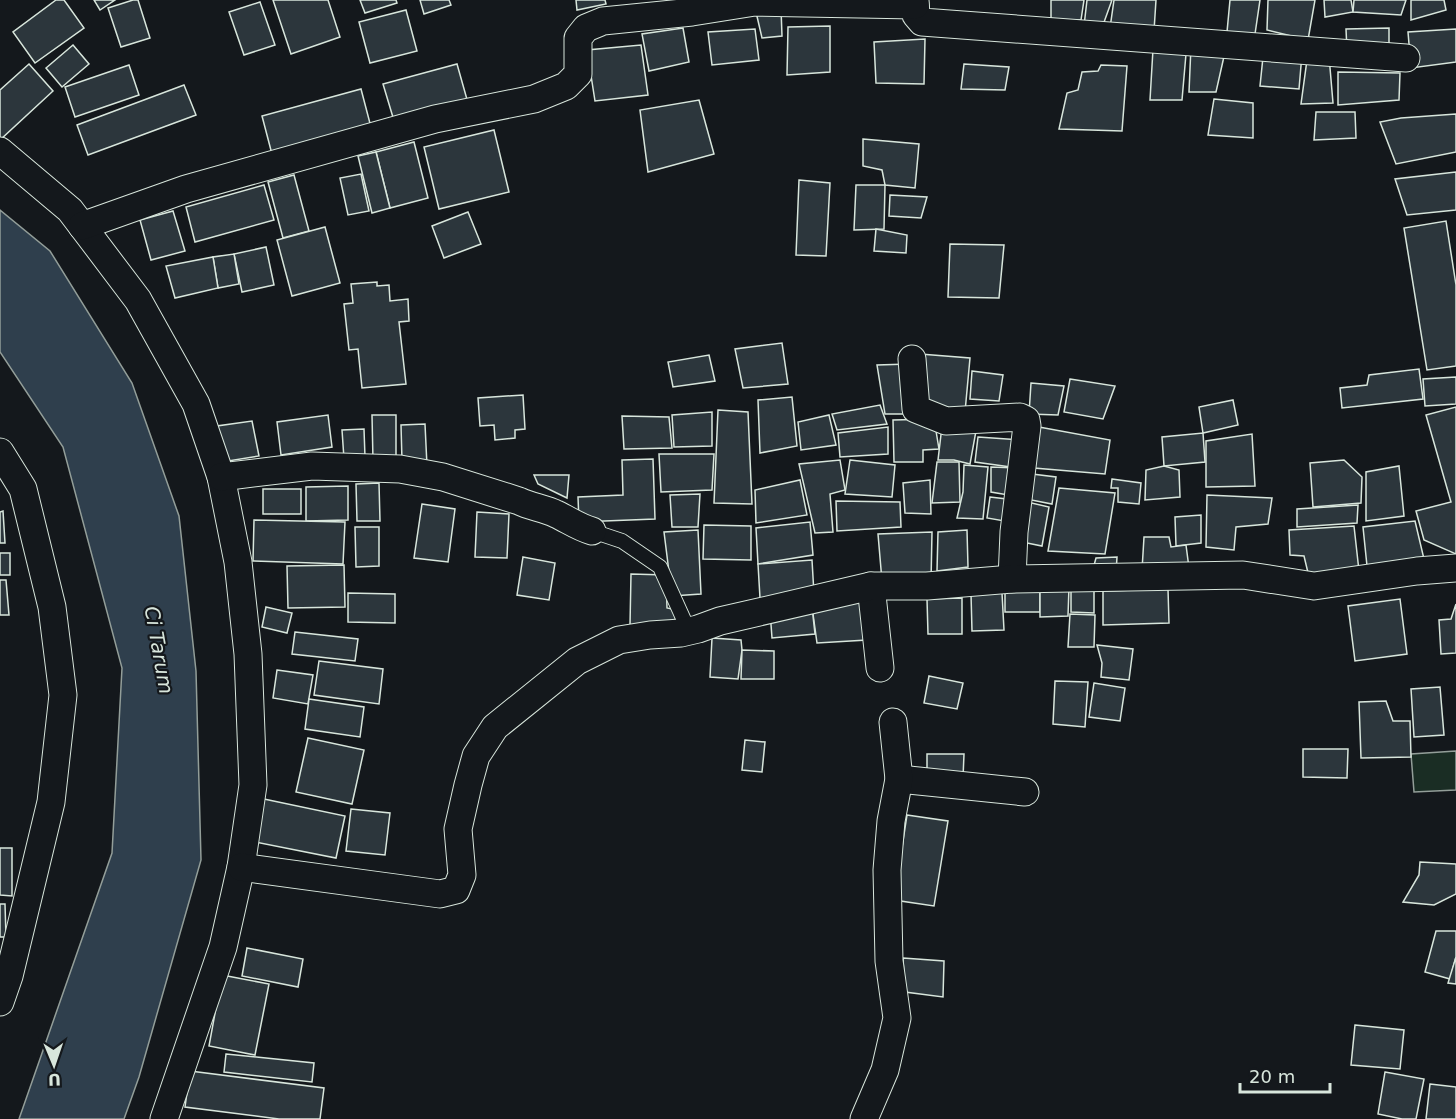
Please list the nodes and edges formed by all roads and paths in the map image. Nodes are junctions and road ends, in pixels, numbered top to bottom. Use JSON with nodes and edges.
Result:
{"nodes":[{"id":1,"x":915,"y":3,"type":"edge"},
{"id":2,"x":692,"y":6,"type":"edge"},
{"id":3,"x":1406,"y":58,"type":"dead end"},
{"id":4,"x":0,"y":151,"type":"edge"},
{"id":5,"x":82,"y":226,"type":"junction"},
{"id":6,"x":912,"y":359,"type":"dead end"},
{"id":7,"x":0,"y":452,"type":"edge"},
{"id":8,"x":221,"y":477,"type":"junction"},
{"id":9,"x":592,"y":531,"type":"joint"},
{"id":10,"x":1456,"y":568,"type":"edge"},
{"id":11,"x":1012,"y":579,"type":"junction"},
{"id":12,"x":871,"y":586,"type":"junction"},
{"id":13,"x":688,"y":629,"type":"dead end"},
{"id":14,"x":880,"y":668,"type":"dead end"},
{"id":15,"x":894,"y":722,"type":"dead end"},
{"id":16,"x":899,"y":779,"type":"junction"},
{"id":17,"x":1025,"y":792,"type":"dead end"},
{"id":18,"x":241,"y":867,"type":"junction"},
{"id":19,"x":4,"y":976,"type":"edge"},
{"id":20,"x":0,"y":1002,"type":"edge"},
{"id":21,"x":164,"y":1119,"type":"edge"},
{"id":22,"x":864,"y":1119,"type":"edge"}],
"edges":[{"from":1,"to":2,"type":"street"},
{"from":1,"to":3,"type":"street"},
{"from":2,"to":5,"type":"street"},
{"from":4,"to":5,"type":"street"},
{"from":5,"to":8,"type":"street"},
{"from":6,"to":11,"type":"street"},
{"from":7,"to":19,"type":"street"},
{"from":8,"to":9,"type":"street"},
{"from":8,"to":18,"type":"street"},
{"from":9,"to":13,"type":"lane"},
{"from":10,"to":11,"type":"street"},
{"from":11,"to":12,"type":"street"},
{"from":12,"to":14,"type":"street"},
{"from":12,"to":18,"type":"street"},
{"from":15,"to":16,"type":"street"},
{"from":16,"to":17,"type":"street"},
{"from":16,"to":22,"type":"street"},
{"from":18,"to":21,"type":"street"},
{"from":19,"to":20,"type":"street"}]}
